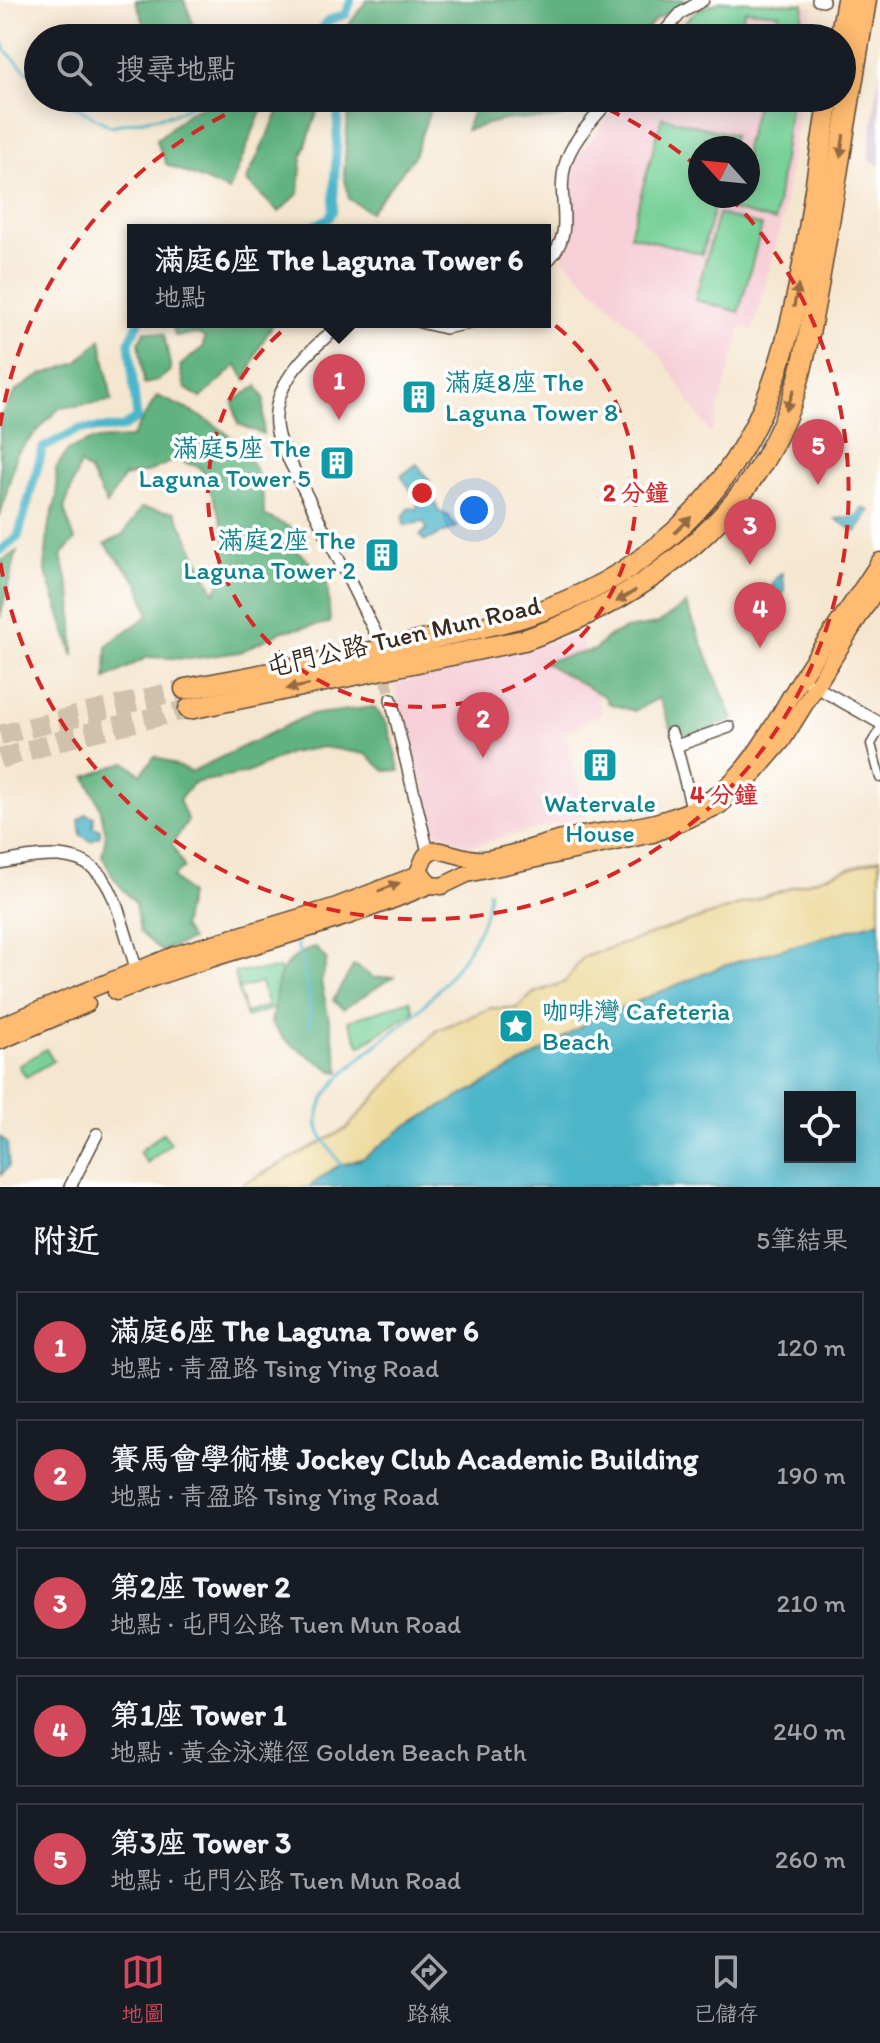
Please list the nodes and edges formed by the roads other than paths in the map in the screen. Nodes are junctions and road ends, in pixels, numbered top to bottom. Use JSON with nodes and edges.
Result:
{"nodes":[{"id":1,"x":703,"y":0,"type":"edge"},
{"id":2,"x":847,"y":0,"type":"edge"},
{"id":3,"x":866,"y":0,"type":"edge"},
{"id":4,"x":671,"y":24,"type":"edge"},
{"id":5,"x":843,"y":24,"type":"edge"},
{"id":6,"x":856,"y":60,"type":"edge"},
{"id":7,"x":601,"y":112,"type":"edge"},
{"id":8,"x":827,"y":112,"type":"edge"},
{"id":9,"x":847,"y":112,"type":"edge"},
{"id":10,"x":551,"y":257,"type":"edge"},
{"id":11,"x":338,"y":328,"type":"edge"},
{"id":12,"x":880,"y":561,"type":"edge"},
{"id":13,"x":880,"y":583,"type":"edge"},
{"id":14,"x":375,"y":632,"type":"tunnel mouth"},
{"id":15,"x":808,"y":683,"type":"junction"},
{"id":16,"x":185,"y":689,"type":"tunnel mouth"},
{"id":17,"x":391,"y":699,"type":"tunnel mouth"},
{"id":18,"x":189,"y":709,"type":"tunnel mouth"},
{"id":19,"x":880,"y":726,"type":"edge"},
{"id":20,"x":729,"y":727,"type":"dead end"},
{"id":21,"x":671,"y":733,"type":"dead end"},
{"id":22,"x":676,"y":746,"type":"junction"},
{"id":23,"x":880,"y":778,"type":"edge"},
{"id":24,"x":694,"y":813,"type":"junction"},
{"id":25,"x":428,"y":852,"type":"junction"},
{"id":26,"x":454,"y":857,"type":"junction"},
{"id":27,"x":0,"y":863,"type":"edge"},
{"id":28,"x":425,"y":878,"type":"junction"},
{"id":29,"x":452,"y":879,"type":"junction"},
{"id":30,"x":138,"y":976,"type":"junction"},
{"id":31,"x":0,"y":1026,"type":"edge"},
{"id":32,"x":0,"y":1041,"type":"edge"},
{"id":33,"x":97,"y":1134,"type":"dead end"},
{"id":34,"x":70,"y":1187,"type":"edge"}],
"edges":[{"from":1,"to":4,"type":"street"},
{"from":2,"to":5,"type":"highway"},
{"from":3,"to":6,"type":"highway","name":"屯門公路 Tuen Mun Road","one_way":true},
{"from":7,"to":10,"type":"street"},
{"from":16,"to":8,"type":"highway","name":"屯門公路 Tuen Mun Road","one_way":true},
{"from":9,"to":18,"type":"highway","name":"屯門公路 Tuen Mun Road","one_way":true},
{"from":11,"to":14,"type":"street"},
{"from":12,"to":15,"type":"main road"},
{"from":13,"to":15,"type":"main road"},
{"from":15,"to":19,"type":"street"},
{"from":15,"to":24,"type":"main road"},
{"from":15,"to":24,"type":"main road"},
{"from":17,"to":25,"type":"street"},
{"from":19,"to":23,"type":"street"},
{"from":20,"to":22,"type":"street"},
{"from":21,"to":22,"type":"street"},
{"from":22,"to":24,"type":"street"},
{"from":24,"to":26,"type":"main road"},
{"from":24,"to":29,"type":"main road"},
{"from":25,"to":26,"type":"main road"},
{"from":25,"to":28,"type":"main road"},
{"from":26,"to":29,"type":"main road"},
{"from":27,"to":30,"type":"street"},
{"from":28,"to":29,"type":"main road"},
{"from":28,"to":30,"type":"main road"},
{"from":30,"to":31,"type":"main road"},
{"from":30,"to":32,"type":"main road"},
{"from":33,"to":34,"type":"street"}]}
